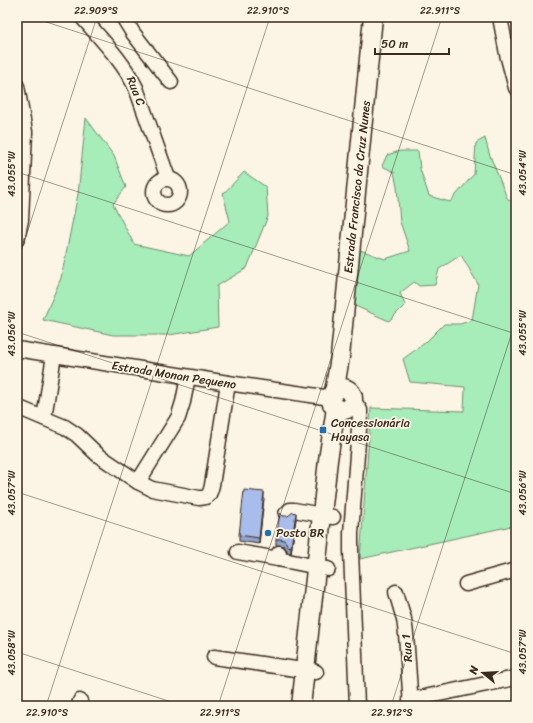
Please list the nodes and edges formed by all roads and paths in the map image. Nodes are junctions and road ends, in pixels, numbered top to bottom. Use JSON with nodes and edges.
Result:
{"nodes":[{"id":1,"x":82,"y":17,"type":"edge"},
{"id":2,"x":123,"y":17,"type":"edge"},
{"id":3,"x":373,"y":17,"type":"edge"},
{"id":4,"x":500,"y":17,"type":"edge"},
{"id":5,"x":171,"y":82,"type":"dead end"},
{"id":6,"x":17,"y":86,"type":"edge"},
{"id":7,"x":516,"y":88,"type":"edge"},
{"id":8,"x":21,"y":132,"type":"edge"},
{"id":9,"x":168,"y":178,"type":"dead end"},
{"id":10,"x":17,"y":239,"type":"edge"},
{"id":11,"x":17,"y":349,"type":"edge"},
{"id":12,"x":54,"y":355,"type":"junction"},
{"id":13,"x":188,"y":377,"type":"junction"},
{"id":14,"x":228,"y":383,"type":"junction"},
{"id":15,"x":341,"y":400,"type":"junction"},
{"id":16,"x":17,"y":407,"type":"edge"},
{"id":17,"x":44,"y":418,"type":"junction"},
{"id":18,"x":138,"y":482,"type":"junction"},
{"id":19,"x":286,"y":514,"type":"edge"},
{"id":20,"x":328,"y":516,"type":"junction"},
{"id":21,"x":238,"y":552,"type":"dead end"},
{"id":22,"x":322,"y":568,"type":"junction"},
{"id":23,"x":516,"y":570,"type":"edge"},
{"id":24,"x":466,"y":584,"type":"dead end"},
{"id":25,"x":396,"y":592,"type":"dead end"},
{"id":26,"x":214,"y":657,"type":"dead end"},
{"id":27,"x":311,"y":671,"type":"junction"},
{"id":28,"x":515,"y":678,"type":"dead end"},
{"id":29,"x":410,"y":703,"type":"edge"},
{"id":30,"x":301,"y":706,"type":"edge"},
{"id":31,"x":312,"y":706,"type":"edge"},
{"id":32,"x":357,"y":706,"type":"edge"}],
"edges":[{"from":1,"to":9,"type":"street","name":"Rua C"},
{"from":2,"to":5,"type":"street"},
{"from":3,"to":15,"type":"main road","name":"Estrada Francisco da Cruz Nunes"},
{"from":4,"to":7,"type":"street"},
{"from":6,"to":8,"type":"street"},
{"from":8,"to":10,"type":"street"},
{"from":11,"to":12,"type":"street","name":"Estrada Monan Pequeno"},
{"from":12,"to":13,"type":"street","name":"Estrada Monan Pequeno"},
{"from":12,"to":17,"type":"street"},
{"from":13,"to":14,"type":"street","name":"Estrada Monan Pequeno"},
{"from":13,"to":18,"type":"street"},
{"from":14,"to":15,"type":"street","name":"Estrada Monan Pequeno"},
{"from":14,"to":18,"type":"street"},
{"from":15,"to":20,"type":"main road","name":"Estrada Francisco da Cruz Nunes"},
{"from":15,"to":32,"type":"street"},
{"from":16,"to":17,"type":"street"},
{"from":17,"to":18,"type":"street"},
{"from":19,"to":20,"type":"street"},
{"from":20,"to":22,"type":"main road","name":"Estrada Francisco da Cruz Nunes"},
{"from":21,"to":22,"type":"street"},
{"from":22,"to":27,"type":"main road","name":"Estrada Francisco da Cruz Nunes"},
{"from":23,"to":24,"type":"street"},
{"from":25,"to":29,"type":"street","name":"Rua 1"},
{"from":26,"to":27,"type":"street"},
{"from":27,"to":30,"type":"main road","name":"Estrada Francisco da Cruz Nunes"},
{"from":27,"to":31,"type":"main road","name":"Estrada Francisco da Cruz Nunes"},
{"from":28,"to":29,"type":"street"}]}
